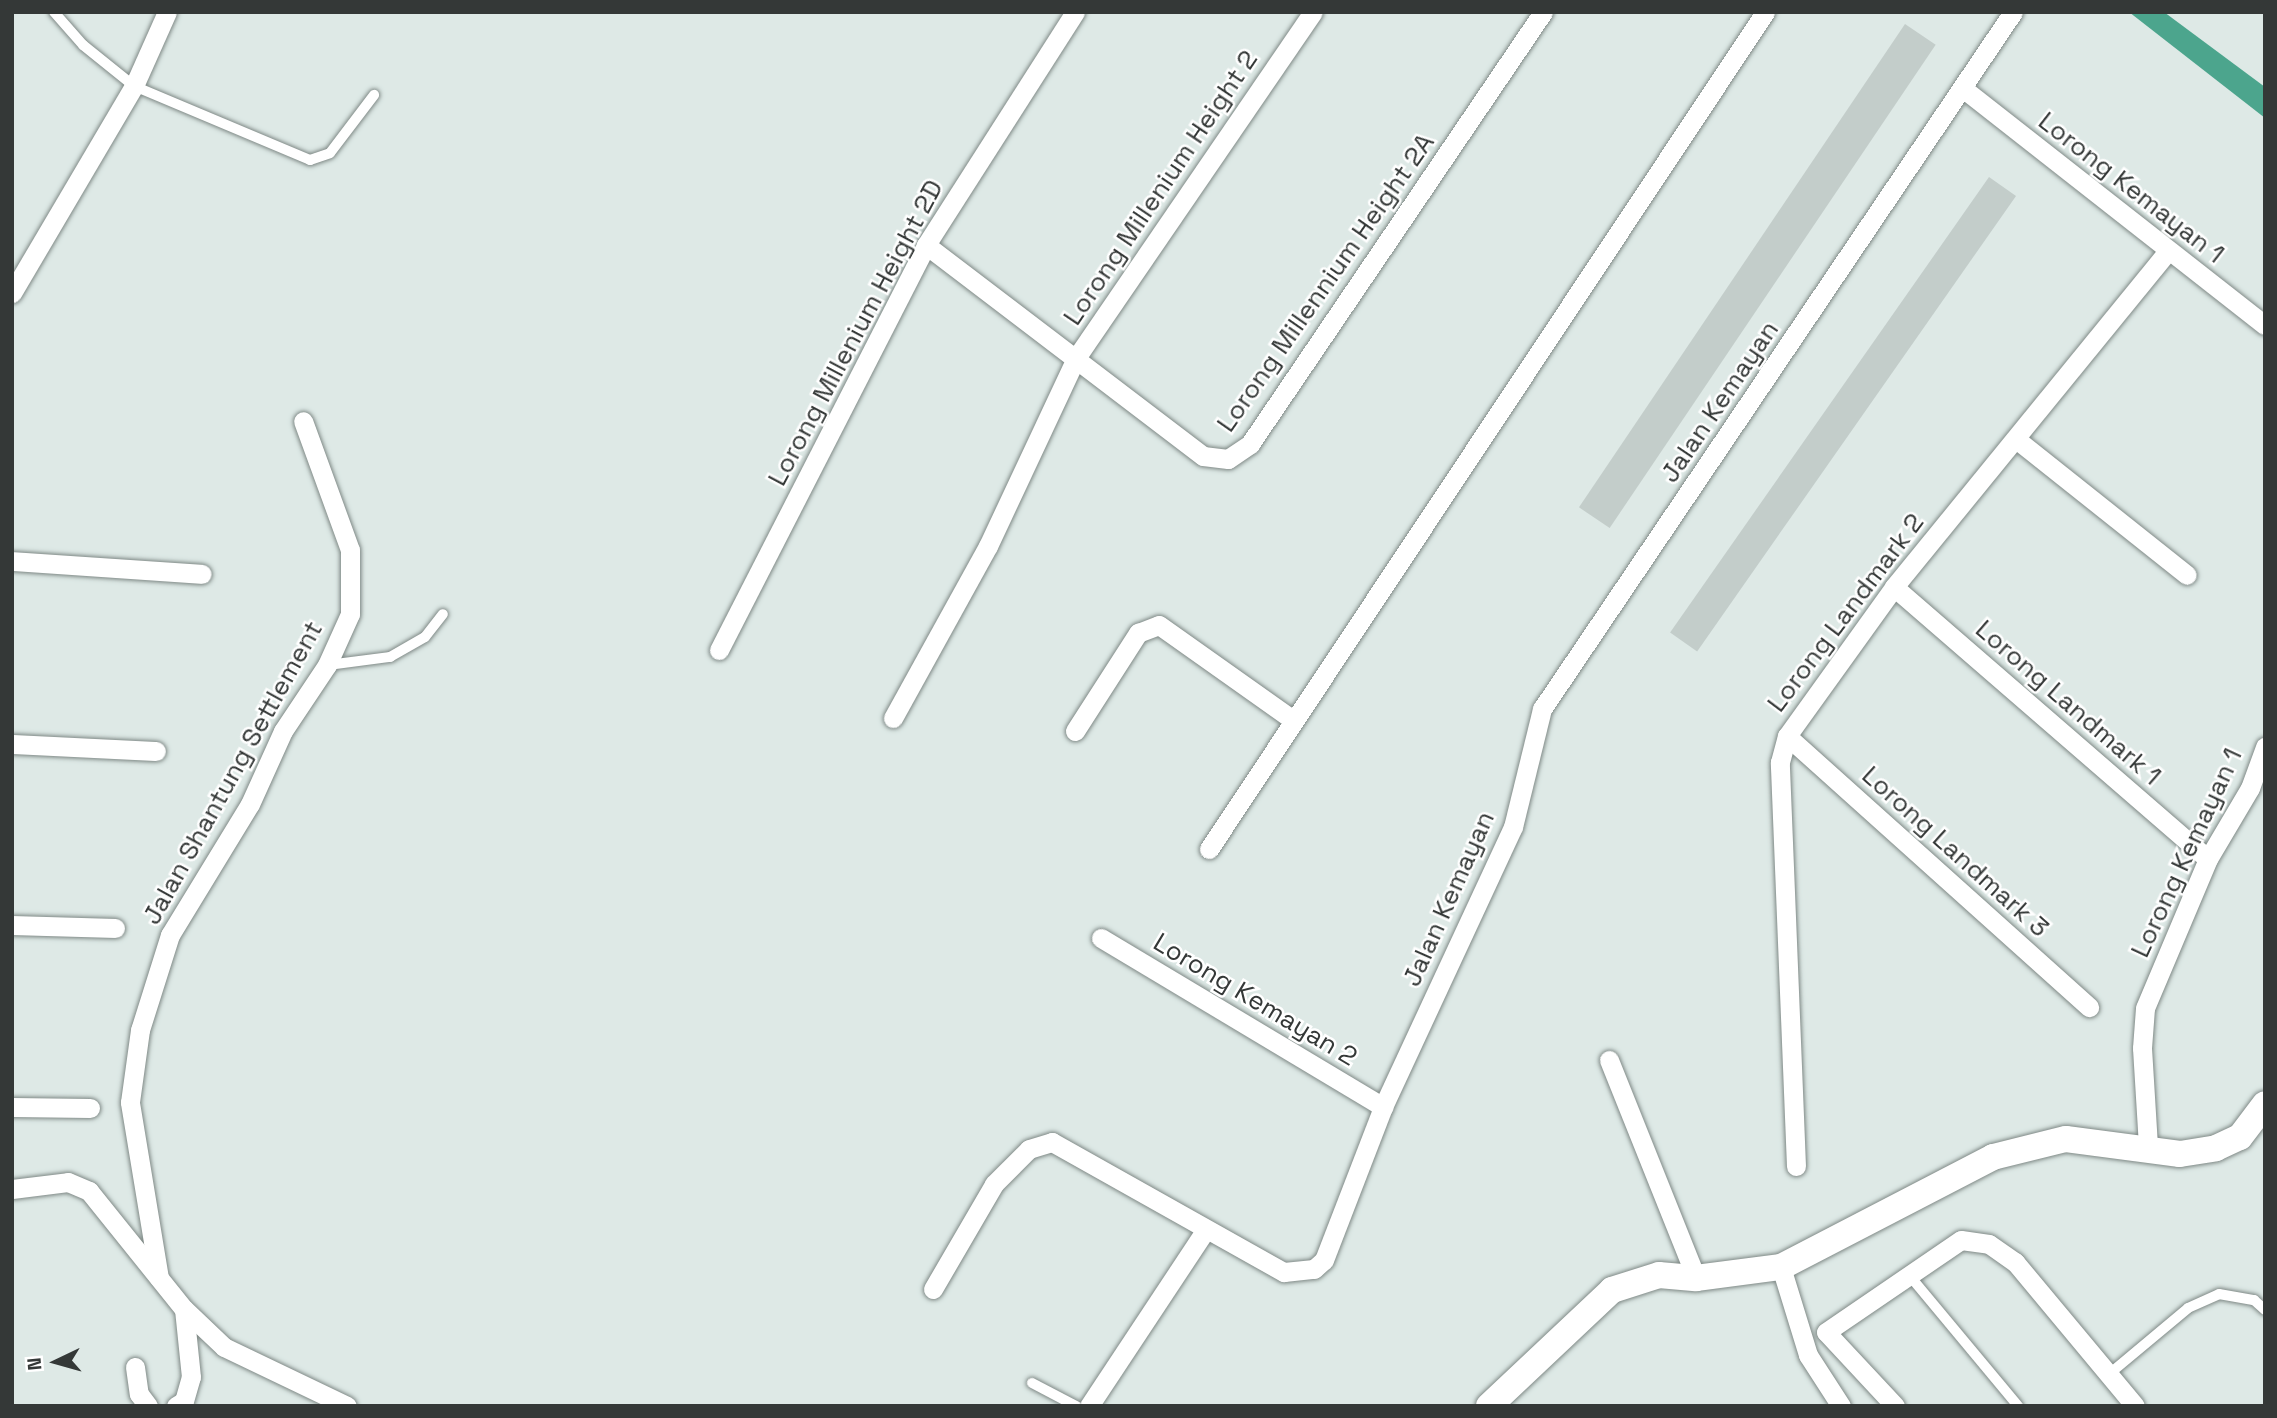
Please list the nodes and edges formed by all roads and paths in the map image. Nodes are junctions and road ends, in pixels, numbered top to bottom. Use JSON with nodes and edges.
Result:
{"nodes":[{"id":1,"x":54,"y":12,"type":"edge"},
{"id":2,"x":167,"y":12,"type":"edge"},
{"id":3,"x":1075,"y":12,"type":"edge"},
{"id":4,"x":1313,"y":12,"type":"edge"},
{"id":5,"x":1544,"y":12,"type":"edge"},
{"id":6,"x":1765,"y":12,"type":"edge"},
{"id":7,"x":2013,"y":12,"type":"edge"},
{"id":8,"x":134,"y":86,"type":"junction"},
{"id":9,"x":1965,"y":90,"type":"junction"},
{"id":10,"x":374,"y":95,"type":"dead end"},
{"id":11,"x":926,"y":245,"type":"junction"},
{"id":12,"x":2167,"y":252,"type":"junction"},
{"id":13,"x":12,"y":293,"type":"edge"},
{"id":14,"x":2265,"y":324,"type":"edge"},
{"id":15,"x":1076,"y":358,"type":"junction"},
{"id":16,"x":303,"y":421,"type":"dead end"},
{"id":17,"x":2016,"y":439,"type":"junction"},
{"id":18,"x":12,"y":561,"type":"edge"},
{"id":19,"x":202,"y":574,"type":"dead end"},
{"id":20,"x":2187,"y":575,"type":"dead end"},
{"id":21,"x":1894,"y":587,"type":"junction"},
{"id":22,"x":443,"y":614,"type":"dead end"},
{"id":23,"x":719,"y":650,"type":"dead end"},
{"id":24,"x":327,"y":665,"type":"junction"},
{"id":25,"x":893,"y":718,"type":"dead end"},
{"id":26,"x":1292,"y":719,"type":"junction"},
{"id":27,"x":1075,"y":731,"type":"dead end"},
{"id":28,"x":1787,"y":736,"type":"junction"},
{"id":29,"x":12,"y":744,"type":"edge"},
{"id":30,"x":2265,"y":747,"type":"edge"},
{"id":31,"x":156,"y":751,"type":"dead end"},
{"id":32,"x":1209,"y":849,"type":"dead end"},
{"id":33,"x":2208,"y":859,"type":"junction"},
{"id":34,"x":12,"y":925,"type":"edge"},
{"id":35,"x":115,"y":928,"type":"dead end"},
{"id":36,"x":1101,"y":938,"type":"dead end"},
{"id":37,"x":2089,"y":1007,"type":"dead end"},
{"id":38,"x":1608,"y":1060,"type":"dead end"},
{"id":39,"x":2265,"y":1104,"type":"edge"},
{"id":40,"x":12,"y":1107,"type":"edge"},
{"id":41,"x":1383,"y":1107,"type":"junction"},
{"id":42,"x":90,"y":1108,"type":"dead end"},
{"id":43,"x":2148,"y":1146,"type":"junction"},
{"id":44,"x":1796,"y":1166,"type":"dead end"},
{"id":45,"x":12,"y":1189,"type":"edge"},
{"id":46,"x":1205,"y":1231,"type":"junction"},
{"id":47,"x":1781,"y":1267,"type":"junction"},
{"id":48,"x":1909,"y":1275,"type":"junction"},
{"id":49,"x":159,"y":1278,"type":"junction"},
{"id":50,"x":1696,"y":1278,"type":"junction"},
{"id":51,"x":933,"y":1289,"type":"dead end"},
{"id":52,"x":184,"y":1310,"type":"junction"},
{"id":53,"x":2265,"y":1310,"type":"edge"},
{"id":54,"x":135,"y":1367,"type":"dead end"},
{"id":55,"x":2108,"y":1375,"type":"junction"},
{"id":56,"x":1032,"y":1383,"type":"dead end"},
{"id":57,"x":148,"y":1406,"type":"edge"},
{"id":58,"x":176,"y":1406,"type":"edge"},
{"id":59,"x":347,"y":1406,"type":"edge"},
{"id":60,"x":1076,"y":1406,"type":"edge"},
{"id":61,"x":1088,"y":1406,"type":"edge"},
{"id":62,"x":1489,"y":1406,"type":"edge"},
{"id":63,"x":1841,"y":1406,"type":"edge"},
{"id":64,"x":1895,"y":1406,"type":"edge"},
{"id":65,"x":2018,"y":1406,"type":"edge"},
{"id":66,"x":2135,"y":1406,"type":"edge"}],
"edges":[{"from":1,"to":8,"type":"lane"},
{"from":2,"to":8,"type":"street"},
{"from":3,"to":11,"type":"street","name":"Lorong Millenium Height 2D"},
{"from":4,"to":15,"type":"street","name":"Lorong Millenium Height 2"},
{"from":5,"to":15,"type":"street","name":"Lorong Millennium Height 2A"},
{"from":6,"to":26,"type":"street"},
{"from":7,"to":9,"type":"street","name":"Jalan Kemayan"},
{"from":8,"to":10,"type":"lane"},
{"from":8,"to":13,"type":"street"},
{"from":9,"to":12,"type":"street","name":"Lorong Kemayan 1"},
{"from":9,"to":41,"type":"street","name":"Jalan Kemayan"},
{"from":11,"to":15,"type":"street"},
{"from":11,"to":23,"type":"street","name":"Lorong Millenium Height 2D"},
{"from":12,"to":14,"type":"street","name":"Lorong Kemayan 1"},
{"from":12,"to":17,"type":"street","name":"Lorong Landmark 2"},
{"from":15,"to":25,"type":"street","name":"Lorong Millenium Height 2"},
{"from":16,"to":24,"type":"street","name":"Jalan Shantung Settlement"},
{"from":17,"to":20,"type":"street"},
{"from":17,"to":21,"type":"street","name":"Lorong Landmark 2"},
{"from":18,"to":19,"type":"street"},
{"from":21,"to":28,"type":"street","name":"Lorong Landmark 2"},
{"from":21,"to":33,"type":"street","name":"Lorong Landmark 1"},
{"from":22,"to":24,"type":"lane"},
{"from":24,"to":49,"type":"street","name":"Jalan Shantung Settlement"},
{"from":26,"to":27,"type":"street"},
{"from":26,"to":32,"type":"street"},
{"from":28,"to":37,"type":"street","name":"Lorong Landmark 3"},
{"from":28,"to":44,"type":"street","name":"Lorong Landmark 2"},
{"from":29,"to":31,"type":"street"},
{"from":30,"to":33,"type":"street","name":"Lorong Kemayan 1"},
{"from":33,"to":43,"type":"street","name":"Lorong Kemayan 1"},
{"from":34,"to":35,"type":"street"},
{"from":36,"to":41,"type":"street","name":"Lorong Kemayan 2"},
{"from":38,"to":50,"type":"street"},
{"from":39,"to":43,"type":"main road"},
{"from":40,"to":42,"type":"street"},
{"from":41,"to":46,"type":"street","name":"Jalan Kemayan"},
{"from":43,"to":47,"type":"main road"},
{"from":45,"to":49,"type":"street"},
{"from":46,"to":51,"type":"street","name":"Jalan Kemayan"},
{"from":46,"to":61,"type":"street"},
{"from":47,"to":50,"type":"main road"},
{"from":47,"to":63,"type":"street"},
{"from":48,"to":55,"type":"street"},
{"from":48,"to":64,"type":"street"},
{"from":48,"to":65,"type":"lane"},
{"from":49,"to":52,"type":"street"},
{"from":50,"to":62,"type":"main road"},
{"from":52,"to":58,"type":"street"},
{"from":52,"to":59,"type":"street"},
{"from":53,"to":55,"type":"lane"},
{"from":54,"to":57,"type":"street"},
{"from":55,"to":66,"type":"street"},
{"from":56,"to":60,"type":"lane"}]}
